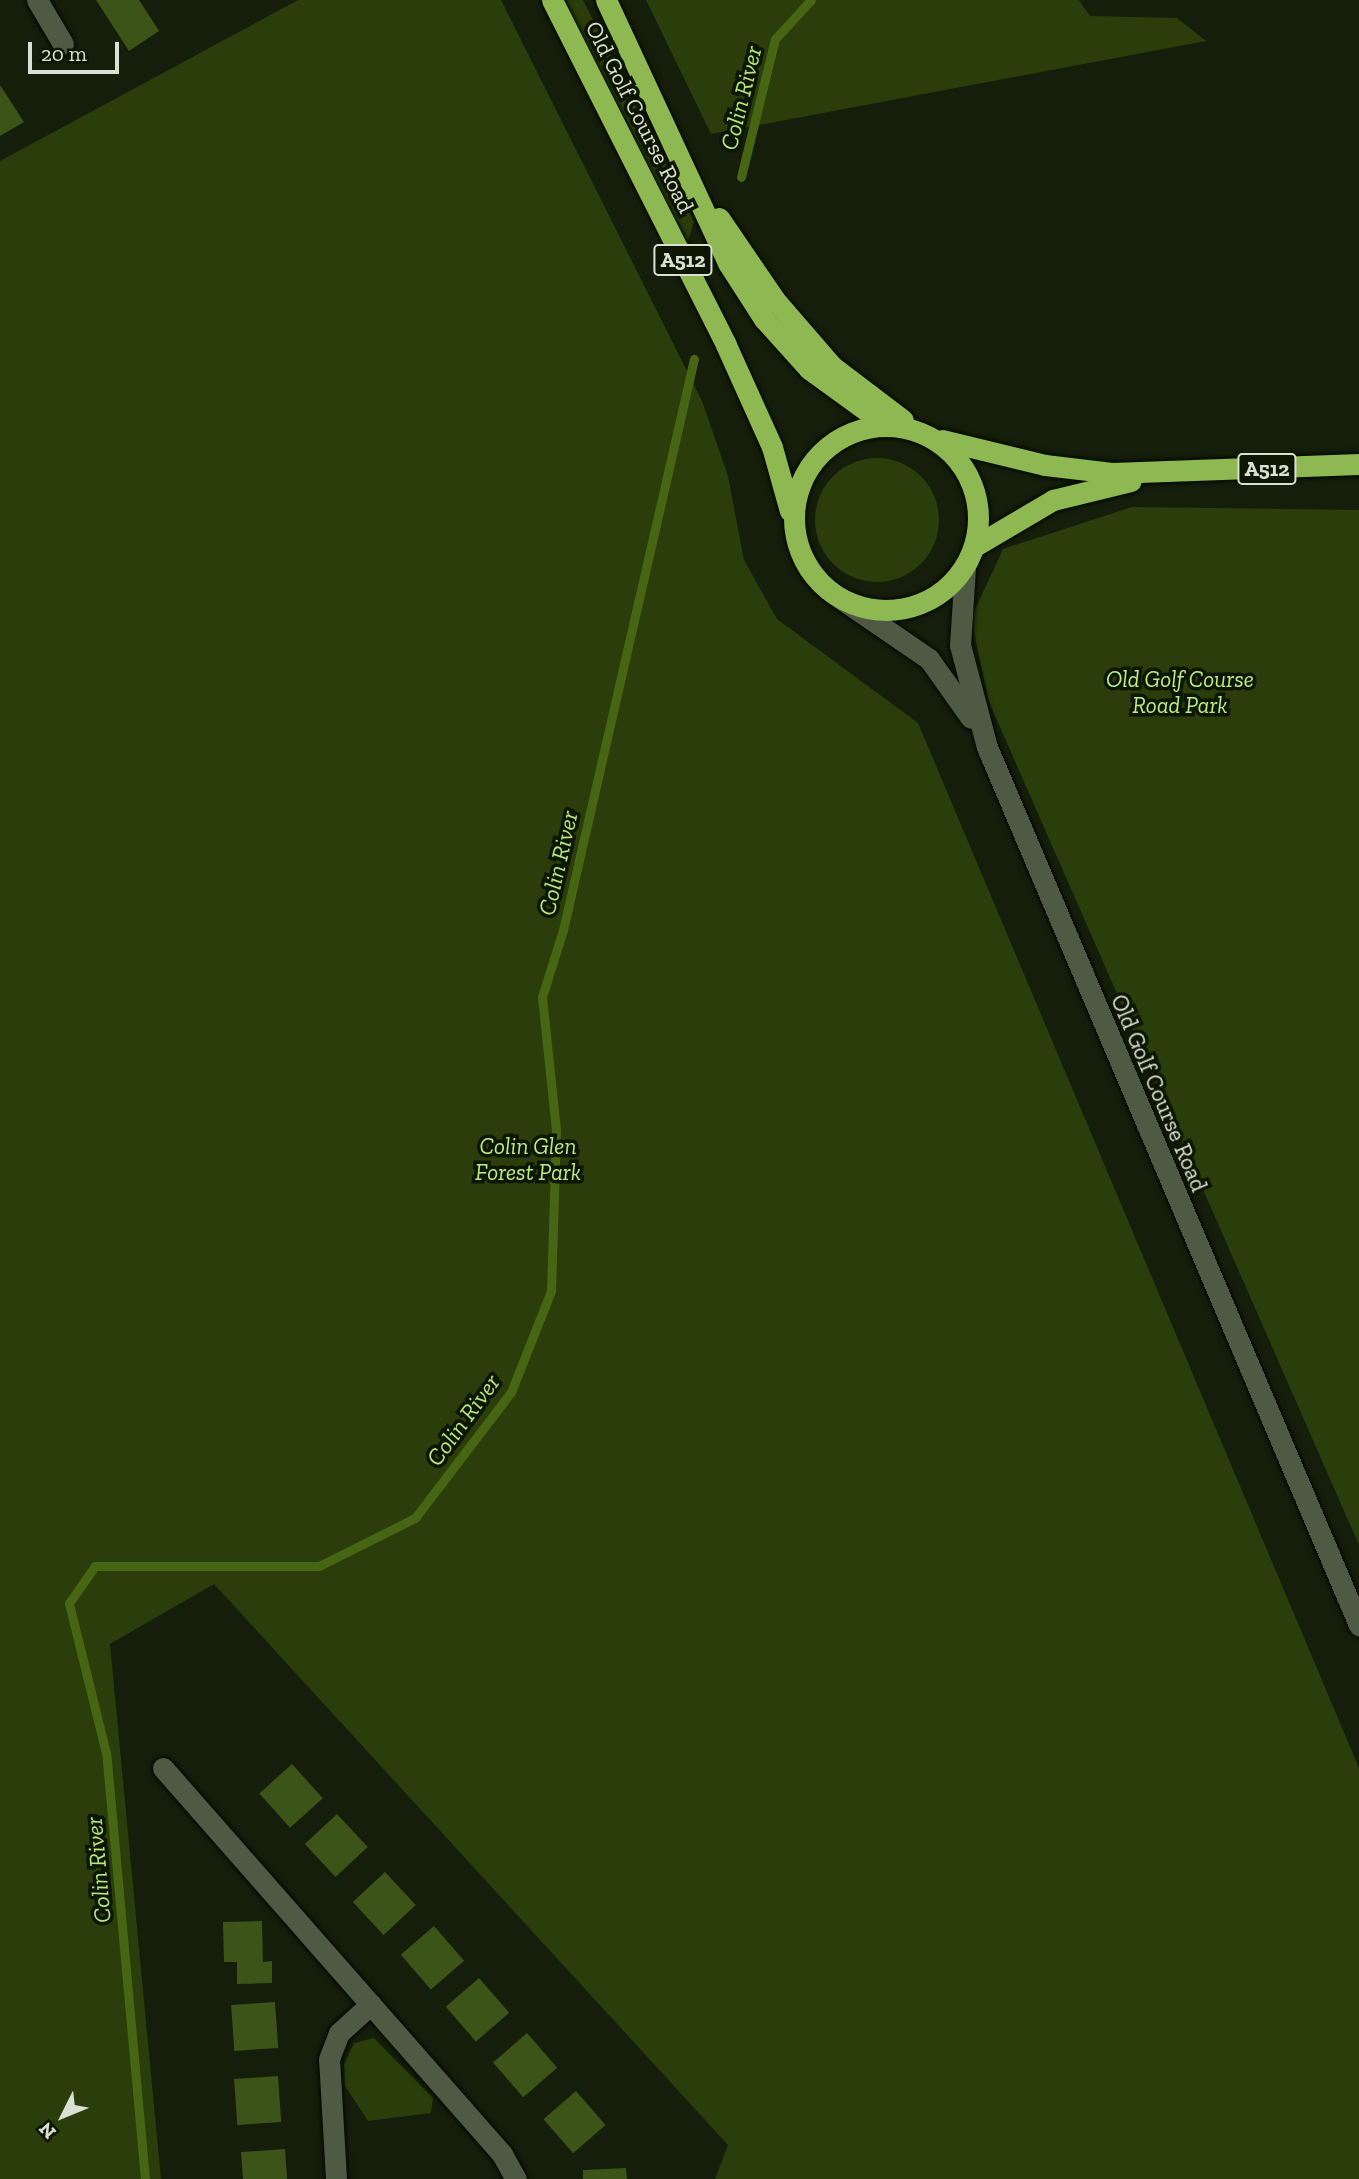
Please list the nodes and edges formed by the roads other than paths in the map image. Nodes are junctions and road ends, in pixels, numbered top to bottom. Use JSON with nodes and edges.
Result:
{"nodes":[{"id":1,"x":37,"y":0,"type":"edge"},
{"id":2,"x":552,"y":0,"type":"edge"},
{"id":3,"x":606,"y":0,"type":"edge"},
{"id":4,"x":63,"y":44,"type":"dead end"},
{"id":5,"x":695,"y":182,"type":"junction"},
{"id":6,"x":886,"y":425,"type":"junction"},
{"id":7,"x":925,"y":434,"type":"junction"},
{"id":8,"x":1359,"y":464,"type":"edge"},
{"id":9,"x":1175,"y":474,"type":"junction"},
{"id":10,"x":793,"y":527,"type":"junction"},
{"id":11,"x":975,"y":546,"type":"junction"},
{"id":12,"x":965,"y":568,"type":"junction"},
{"id":13,"x":840,"y":598,"type":"junction"},
{"id":14,"x":987,"y":747,"type":"junction"},
{"id":15,"x":1359,"y":1625,"type":"edge"},
{"id":16,"x":163,"y":1768,"type":"dead end"},
{"id":17,"x":371,"y":2004,"type":"junction"},
{"id":18,"x":336,"y":2179,"type":"edge"},
{"id":19,"x":516,"y":2179,"type":"edge"}],
"edges":[{"from":1,"to":4,"type":"street"},
{"from":2,"to":10,"type":"highway","name":"Old Golf Course Road","number":"A512"},
{"from":3,"to":5,"type":"highway","name":"Old Golf Course Road","number":"A512"},
{"from":5,"to":6,"type":"highway","name":"Old Golf Course Road","number":"A512"},
{"from":5,"to":7,"type":"highway","name":"Old Golf Course Road","number":"A512"},
{"from":6,"to":7,"type":"highway","number":"A512"},
{"from":6,"to":10,"type":"highway","number":"A512"},
{"from":7,"to":9,"type":"highway","number":"A512"},
{"from":7,"to":11,"type":"highway","number":"A512"},
{"from":8,"to":9,"type":"highway","number":"A512"},
{"from":9,"to":11,"type":"highway","number":"A512"},
{"from":10,"to":13,"type":"highway","number":"A512"},
{"from":11,"to":12,"type":"highway","number":"A512"},
{"from":12,"to":13,"type":"highway","number":"A512"},
{"from":12,"to":14,"type":"street","name":"Old Golf Course Road"},
{"from":13,"to":14,"type":"street"},
{"from":14,"to":15,"type":"street","name":"Old Golf Course Road"},
{"from":16,"to":17,"type":"street"},
{"from":17,"to":18,"type":"street"},
{"from":17,"to":19,"type":"street"}]}
